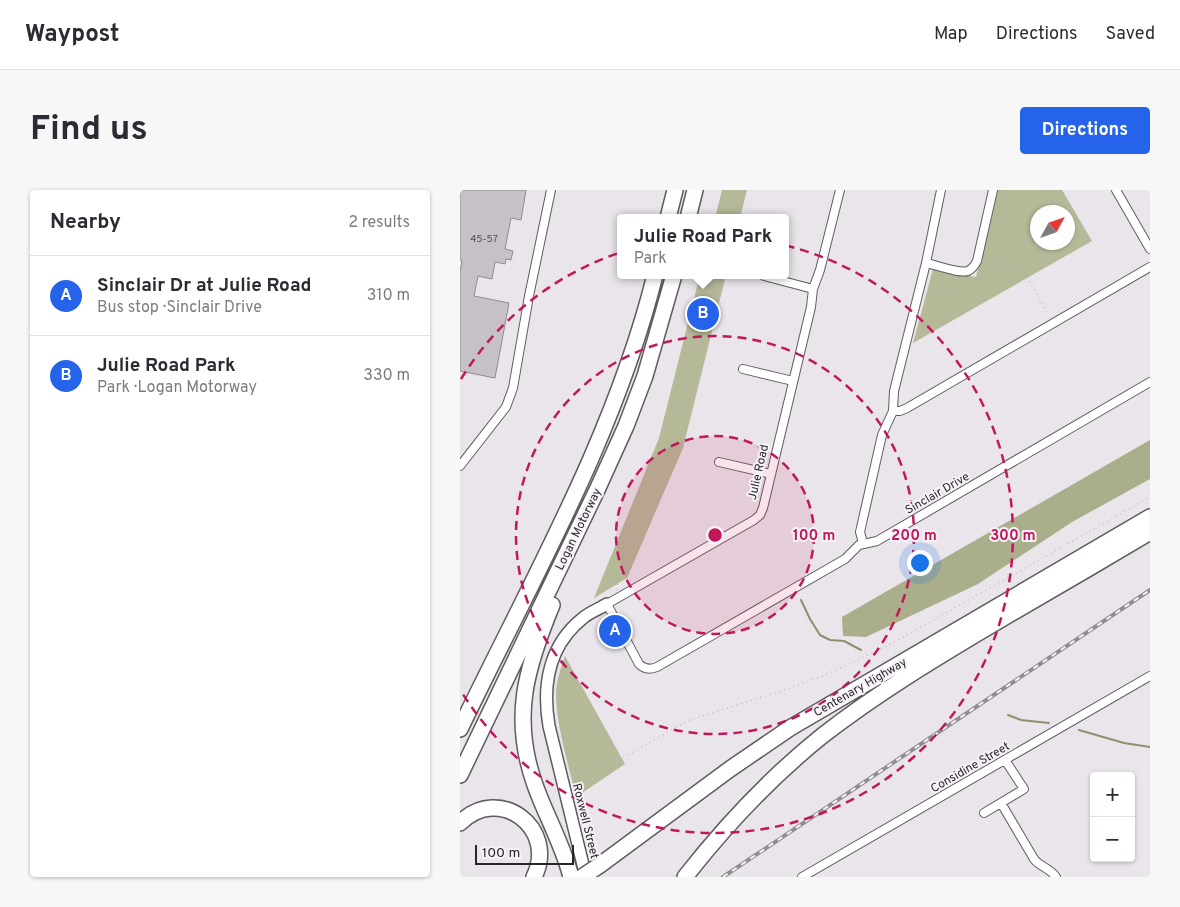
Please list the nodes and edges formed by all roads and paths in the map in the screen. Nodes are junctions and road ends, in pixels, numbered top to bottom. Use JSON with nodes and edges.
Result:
{"nodes":[{"id":1,"x":551,"y":190,"type":"edge"},
{"id":2,"x":675,"y":190,"type":"edge"},
{"id":3,"x":695,"y":190,"type":"edge"},
{"id":4,"x":737,"y":190,"type":"edge"},
{"id":5,"x":840,"y":190,"type":"edge"},
{"id":6,"x":942,"y":190,"type":"edge"},
{"id":7,"x":994,"y":190,"type":"edge"},
{"id":8,"x":1004,"y":190,"type":"edge"},
{"id":9,"x":1048,"y":190,"type":"edge"},
{"id":10,"x":1116,"y":190,"type":"edge"},
{"id":11,"x":1053,"y":205,"type":"edge"},
{"id":12,"x":669,"y":214,"type":"edge"},
{"id":13,"x":689,"y":214,"type":"edge"},
{"id":14,"x":733,"y":214,"type":"edge"},
{"id":15,"x":1150,"y":249,"type":"edge"},
{"id":16,"x":1042,"y":250,"type":"edge"},
{"id":17,"x":1000,"y":262,"type":"junction"},
{"id":18,"x":926,"y":263,"type":"junction"},
{"id":19,"x":1021,"y":266,"type":"junction"},
{"id":20,"x":1150,"y":267,"type":"edge"},
{"id":21,"x":654,"y":279,"type":"edge"},
{"id":22,"x":673,"y":279,"type":"edge"},
{"id":23,"x":710,"y":279,"type":"edge"},
{"id":24,"x":776,"y":279,"type":"edge"},
{"id":25,"x":814,"y":289,"type":"junction"},
{"id":26,"x":925,"y":295,"type":"dead end"},
{"id":27,"x":1053,"y":324,"type":"junction"},
{"id":28,"x":743,"y":369,"type":"dead end"},
{"id":29,"x":793,"y":381,"type":"junction"},
{"id":30,"x":1150,"y":382,"type":"edge"},
{"id":31,"x":892,"y":411,"type":"junction"},
{"id":32,"x":719,"y":462,"type":"dead end"},
{"id":33,"x":460,"y":466,"type":"edge"},
{"id":34,"x":771,"y":474,"type":"junction"},
{"id":35,"x":1150,"y":497,"type":"edge"},
{"id":36,"x":1150,"y":516,"type":"edge"},
{"id":37,"x":1150,"y":532,"type":"edge"},
{"id":38,"x":863,"y":543,"type":"junction"},
{"id":39,"x":566,"y":554,"type":"junction"},
{"id":40,"x":616,"y":590,"type":"dead end"},
{"id":41,"x":607,"y":604,"type":"junction"},
{"id":42,"x":1150,"y":676,"type":"edge"},
{"id":43,"x":481,"y":686,"type":"junction"},
{"id":44,"x":460,"y":714,"type":"edge"},
{"id":45,"x":460,"y":729,"type":"edge"},
{"id":46,"x":1005,"y":760,"type":"junction"},
{"id":47,"x":564,"y":772,"type":"junction"},
{"id":48,"x":460,"y":775,"type":"edge"},
{"id":49,"x":1001,"y":803,"type":"junction"},
{"id":50,"x":984,"y":812,"type":"dead end"},
{"id":51,"x":460,"y":823,"type":"edge"},
{"id":52,"x":534,"y":877,"type":"edge"},
{"id":53,"x":571,"y":877,"type":"edge"},
{"id":54,"x":584,"y":877,"type":"edge"},
{"id":55,"x":685,"y":877,"type":"edge"},
{"id":56,"x":802,"y":877,"type":"edge"},
{"id":57,"x":1056,"y":877,"type":"edge"}],
"edges":[{"from":1,"to":33,"type":"street"},
{"from":2,"to":12,"type":"highway"},
{"from":3,"to":13,"type":"highway"},
{"from":4,"to":14,"type":"path"},
{"from":5,"to":25,"type":"street","name":"Julie Road"},
{"from":6,"to":18,"type":"street"},
{"from":7,"to":18,"type":"street"},
{"from":8,"to":17,"type":"path"},
{"from":9,"to":11,"type":"path"},
{"from":10,"to":15,"type":"street"},
{"from":16,"to":19,"type":"path"},
{"from":17,"to":19,"type":"path"},
{"from":17,"to":26,"type":"path"},
{"from":18,"to":31,"type":"street"},
{"from":19,"to":27,"type":"path"},
{"from":20,"to":27,"type":"street"},
{"from":21,"to":43,"type":"highway","name":"Logan Motorway"},
{"from":22,"to":39,"type":"highway","name":"Logan Motorway"},
{"from":23,"to":40,"type":"path"},
{"from":24,"to":25,"type":"street"},
{"from":25,"to":29,"type":"street","name":"Julie Road"},
{"from":27,"to":31,"type":"street"},
{"from":28,"to":29,"type":"street"},
{"from":29,"to":34,"type":"street","name":"Julie Road"},
{"from":30,"to":38,"type":"street","name":"Sinclair Drive"},
{"from":31,"to":38,"type":"street"},
{"from":32,"to":34,"type":"street"},
{"from":34,"to":41,"type":"street","name":"Julie Road"},
{"from":35,"to":47,"type":"path"},
{"from":36,"to":54,"type":"highway","name":"Centenary Highway","bridge":true},
{"from":37,"to":55,"type":"highway","name":"Centenary Highway"},
{"from":38,"to":41,"type":"street","name":"Sinclair Drive"},
{"from":39,"to":48,"type":"highway","name":"Logan Motorway"},
{"from":39,"to":53,"type":"highway"},
{"from":41,"to":47,"type":"street","name":"Julie Road"},
{"from":42,"to":46,"type":"street","name":"Considine Street"},
{"from":43,"to":44,"type":"highway"},
{"from":43,"to":45,"type":"highway","name":"Logan Motorway"},
{"from":46,"to":49,"type":"street"},
{"from":46,"to":56,"type":"street","name":"Considine Street"},
{"from":47,"to":54,"type":"street","name":"Roxwell Street"},
{"from":49,"to":50,"type":"street"},
{"from":49,"to":57,"type":"street"},
{"from":51,"to":52,"type":"highway"}]}
